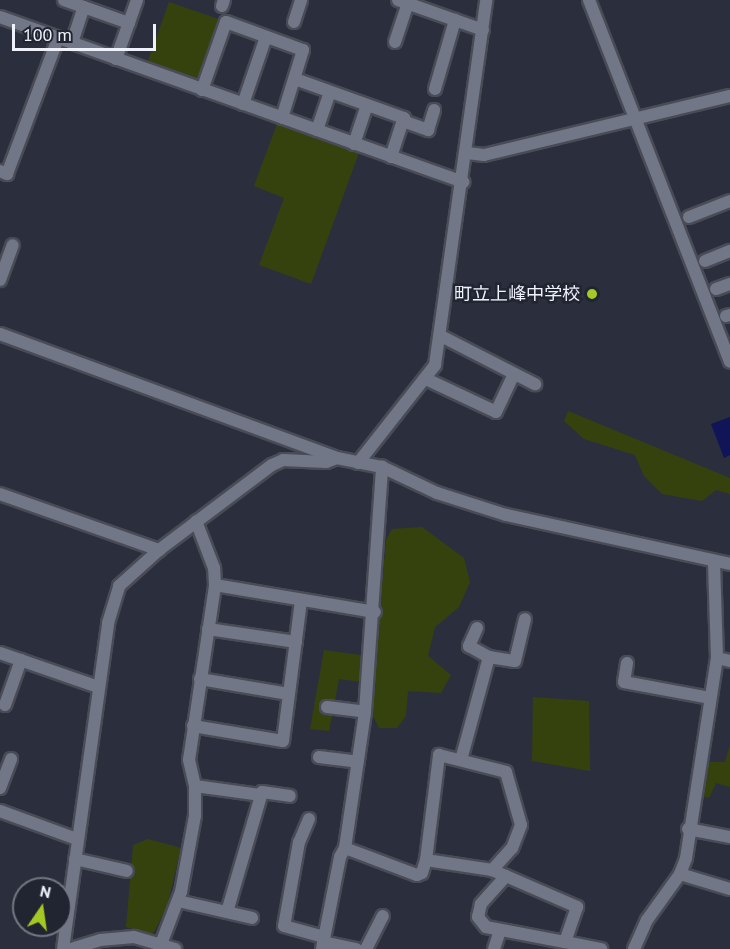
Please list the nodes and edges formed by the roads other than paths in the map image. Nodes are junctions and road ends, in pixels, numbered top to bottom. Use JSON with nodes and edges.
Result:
{"nodes":[{"id":1,"x":64,"y":0,"type":"edge"},
{"id":2,"x":137,"y":0,"type":"edge"},
{"id":3,"x":302,"y":0,"type":"edge"},
{"id":4,"x":486,"y":0,"type":"edge"},
{"id":5,"x":589,"y":0,"type":"edge"},
{"id":6,"x":411,"y":2,"type":"edge"},
{"id":7,"x":84,"y":7,"type":"junction"},
{"id":8,"x":0,"y":17,"type":"edge"},
{"id":9,"x":455,"y":20,"type":"junction"},
{"id":10,"x":294,"y":22,"type":"dead end"},
{"id":11,"x":129,"y":23,"type":"junction"},
{"id":12,"x":483,"y":30,"type":"junction"},
{"id":13,"x":266,"y":37,"type":"junction"},
{"id":14,"x":58,"y":38,"type":"junction"},
{"id":15,"x":395,"y":42,"type":"dead end"},
{"id":16,"x":72,"y":43,"type":"junction"},
{"id":17,"x":116,"y":59,"type":"junction"},
{"id":18,"x":295,"y":79,"type":"junction"},
{"id":19,"x":435,"y":89,"type":"dead end"},
{"id":20,"x":202,"y":90,"type":"junction"},
{"id":21,"x":330,"y":92,"type":"junction"},
{"id":22,"x":730,"y":96,"type":"edge"},
{"id":23,"x":243,"y":104,"type":"junction"},
{"id":24,"x":368,"y":105,"type":"junction"},
{"id":25,"x":434,"y":110,"type":"dead end"},
{"id":26,"x":282,"y":118,"type":"junction"},
{"id":27,"x":636,"y":118,"type":"junction"},
{"id":28,"x":403,"y":122,"type":"junction"},
{"id":29,"x":317,"y":130,"type":"junction"},
{"id":30,"x":354,"y":144,"type":"junction"},
{"id":31,"x":467,"y":153,"type":"junction"},
{"id":32,"x":391,"y":157,"type":"junction"},
{"id":33,"x":0,"y":171,"type":"edge"},
{"id":34,"x":463,"y":182,"type":"junction"},
{"id":35,"x":730,"y":201,"type":"edge"},
{"id":36,"x":688,"y":217,"type":"dead end"},
{"id":37,"x":13,"y":245,"type":"dead end"},
{"id":38,"x":730,"y":251,"type":"edge"},
{"id":39,"x":705,"y":261,"type":"dead end"},
{"id":40,"x":0,"y":280,"type":"edge"},
{"id":41,"x":730,"y":284,"type":"edge"},
{"id":42,"x":716,"y":289,"type":"dead end"},
{"id":43,"x":0,"y":334,"type":"edge"},
{"id":44,"x":441,"y":336,"type":"junction"},
{"id":45,"x":730,"y":361,"type":"edge"},
{"id":46,"x":514,"y":374,"type":"junction"},
{"id":47,"x":426,"y":379,"type":"junction"},
{"id":48,"x":535,"y":384,"type":"dead end"},
{"id":49,"x":337,"y":458,"type":"junction"},
{"id":50,"x":358,"y":463,"type":"junction"},
{"id":51,"x":382,"y":467,"type":"junction"},
{"id":52,"x":0,"y":494,"type":"edge"},
{"id":53,"x":196,"y":521,"type":"junction"},
{"id":54,"x":159,"y":550,"type":"junction"},
{"id":55,"x":714,"y":562,"type":"junction"},
{"id":56,"x":730,"y":564,"type":"edge"},
{"id":57,"x":215,"y":585,"type":"junction"},
{"id":58,"x":301,"y":601,"type":"junction"},
{"id":59,"x":375,"y":612,"type":"junction"},
{"id":60,"x":525,"y":619,"type":"dead end"},
{"id":61,"x":477,"y":628,"type":"dead end"},
{"id":62,"x":208,"y":629,"type":"junction"},
{"id":63,"x":296,"y":642,"type":"junction"},
{"id":64,"x":0,"y":653,"type":"edge"},
{"id":65,"x":489,"y":657,"type":"junction"},
{"id":66,"x":717,"y":658,"type":"junction"},
{"id":67,"x":21,"y":660,"type":"junction"},
{"id":68,"x":730,"y":661,"type":"edge"},
{"id":69,"x":627,"y":663,"type":"dead end"},
{"id":70,"x":200,"y":679,"type":"junction"},
{"id":71,"x":98,"y":687,"type":"junction"},
{"id":72,"x":289,"y":694,"type":"junction"},
{"id":73,"x":710,"y":698,"type":"junction"},
{"id":74,"x":5,"y":705,"type":"dead end"},
{"id":75,"x":327,"y":706,"type":"dead end"},
{"id":76,"x":365,"y":712,"type":"junction"},
{"id":77,"x":193,"y":726,"type":"junction"},
{"id":78,"x":319,"y":757,"type":"dead end"},
{"id":79,"x":10,"y":759,"type":"dead end"},
{"id":80,"x":461,"y":760,"type":"junction"},
{"id":81,"x":358,"y":762,"type":"junction"},
{"id":82,"x":195,"y":786,"type":"junction"},
{"id":83,"x":0,"y":788,"type":"edge"},
{"id":84,"x":261,"y":795,"type":"junction"},
{"id":85,"x":290,"y":796,"type":"dead end"},
{"id":86,"x":0,"y":811,"type":"edge"},
{"id":87,"x":309,"y":819,"type":"dead end"},
{"id":88,"x":688,"y":829,"type":"junction"},
{"id":89,"x":730,"y":837,"type":"edge"},
{"id":90,"x":77,"y":839,"type":"junction"},
{"id":91,"x":345,"y":848,"type":"junction"},
{"id":92,"x":75,"y":859,"type":"junction"},
{"id":93,"x":426,"y":860,"type":"junction"},
{"id":94,"x":492,"y":870,"type":"junction"},
{"id":95,"x":127,"y":871,"type":"dead end"},
{"id":96,"x":680,"y":874,"type":"junction"},
{"id":97,"x":506,"y":876,"type":"junction"},
{"id":98,"x":730,"y":889,"type":"edge"},
{"id":99,"x":178,"y":901,"type":"junction"},
{"id":100,"x":227,"y":912,"type":"junction"},
{"id":101,"x":383,"y":916,"type":"dead end"},
{"id":102,"x":252,"y":918,"type":"dead end"},
{"id":103,"x":500,"y":930,"type":"junction"},
{"id":104,"x":565,"y":942,"type":"junction"},
{"id":105,"x":323,"y":943,"type":"edge"},
{"id":106,"x":161,"y":944,"type":"junction"},
{"id":107,"x":63,"y":949,"type":"edge"},
{"id":108,"x":71,"y":949,"type":"edge"},
{"id":109,"x":175,"y":949,"type":"edge"},
{"id":110,"x":356,"y":949,"type":"edge"},
{"id":111,"x":366,"y":949,"type":"edge"},
{"id":112,"x":494,"y":949,"type":"edge"},
{"id":113,"x":601,"y":949,"type":"edge"},
{"id":114,"x":634,"y":949,"type":"edge"}],
"edges":[{"from":1,"to":7,"type":"street"},
{"from":2,"to":11,"type":"street"},
{"from":3,"to":10,"type":"street"},
{"from":4,"to":12,"type":"street"},
{"from":5,"to":27,"type":"street"},
{"from":6,"to":9,"type":"street"},
{"from":6,"to":15,"type":"street"},
{"from":7,"to":11,"type":"street"},
{"from":7,"to":16,"type":"street"},
{"from":8,"to":14,"type":"street"},
{"from":9,"to":12,"type":"street"},
{"from":9,"to":19,"type":"street"},
{"from":11,"to":17,"type":"street"},
{"from":12,"to":31,"type":"street"},
{"from":13,"to":18,"type":"street"},
{"from":13,"to":20,"type":"street"},
{"from":13,"to":23,"type":"street"},
{"from":14,"to":16,"type":"street"},
{"from":14,"to":33,"type":"street"},
{"from":16,"to":17,"type":"street"},
{"from":17,"to":20,"type":"street"},
{"from":18,"to":21,"type":"street"},
{"from":18,"to":26,"type":"street"},
{"from":20,"to":23,"type":"street"},
{"from":21,"to":24,"type":"street"},
{"from":21,"to":29,"type":"street"},
{"from":22,"to":27,"type":"street"},
{"from":23,"to":26,"type":"street"},
{"from":24,"to":28,"type":"street"},
{"from":24,"to":30,"type":"street"},
{"from":25,"to":28,"type":"street"},
{"from":26,"to":29,"type":"street"},
{"from":27,"to":31,"type":"street"},
{"from":27,"to":45,"type":"street"},
{"from":28,"to":32,"type":"street"},
{"from":29,"to":30,"type":"street"},
{"from":30,"to":32,"type":"street"},
{"from":31,"to":34,"type":"street"},
{"from":32,"to":34,"type":"street"},
{"from":34,"to":44,"type":"street"},
{"from":35,"to":36,"type":"street"},
{"from":37,"to":40,"type":"street"},
{"from":38,"to":39,"type":"street"},
{"from":41,"to":42,"type":"street"},
{"from":43,"to":49,"type":"street"},
{"from":44,"to":46,"type":"street"},
{"from":44,"to":47,"type":"street"},
{"from":46,"to":47,"type":"street"},
{"from":46,"to":48,"type":"street"},
{"from":47,"to":50,"type":"street"},
{"from":49,"to":50,"type":"street"},
{"from":49,"to":53,"type":"street"},
{"from":50,"to":51,"type":"street"},
{"from":51,"to":55,"type":"street"},
{"from":51,"to":59,"type":"street"},
{"from":52,"to":54,"type":"street"},
{"from":53,"to":54,"type":"street"},
{"from":53,"to":57,"type":"street"},
{"from":54,"to":71,"type":"street"},
{"from":55,"to":56,"type":"street"},
{"from":55,"to":66,"type":"street"},
{"from":57,"to":58,"type":"street"},
{"from":57,"to":62,"type":"street"},
{"from":58,"to":59,"type":"street"},
{"from":58,"to":63,"type":"street"},
{"from":59,"to":76,"type":"street"},
{"from":60,"to":65,"type":"street"},
{"from":61,"to":65,"type":"street"},
{"from":62,"to":63,"type":"street"},
{"from":62,"to":70,"type":"street"},
{"from":63,"to":72,"type":"street"},
{"from":64,"to":67,"type":"street"},
{"from":65,"to":80,"type":"street"},
{"from":66,"to":68,"type":"street"},
{"from":66,"to":73,"type":"street"},
{"from":67,"to":71,"type":"street"},
{"from":67,"to":74,"type":"street"},
{"from":69,"to":73,"type":"street"},
{"from":70,"to":72,"type":"street"},
{"from":70,"to":77,"type":"street"},
{"from":71,"to":90,"type":"street"},
{"from":72,"to":77,"type":"street"},
{"from":73,"to":88,"type":"street"},
{"from":75,"to":76,"type":"street"},
{"from":76,"to":81,"type":"street"},
{"from":77,"to":82,"type":"street"},
{"from":78,"to":81,"type":"street"},
{"from":79,"to":83,"type":"street"},
{"from":80,"to":93,"type":"street"},
{"from":80,"to":94,"type":"street"},
{"from":81,"to":91,"type":"street"},
{"from":82,"to":84,"type":"street"},
{"from":82,"to":99,"type":"street"},
{"from":84,"to":85,"type":"street"},
{"from":84,"to":100,"type":"street"},
{"from":86,"to":90,"type":"street"},
{"from":87,"to":105,"type":"street"},
{"from":88,"to":89,"type":"street"},
{"from":88,"to":96,"type":"street"},
{"from":90,"to":92,"type":"street"},
{"from":91,"to":93,"type":"street"},
{"from":91,"to":105,"type":"street"},
{"from":92,"to":95,"type":"street"},
{"from":92,"to":107,"type":"street"},
{"from":93,"to":94,"type":"street"},
{"from":94,"to":97,"type":"street"},
{"from":96,"to":98,"type":"street"},
{"from":96,"to":114,"type":"street"},
{"from":97,"to":103,"type":"street"},
{"from":97,"to":104,"type":"street"},
{"from":99,"to":100,"type":"street"},
{"from":99,"to":106,"type":"street"},
{"from":100,"to":102,"type":"street"},
{"from":101,"to":111,"type":"street"},
{"from":103,"to":104,"type":"street"},
{"from":103,"to":112,"type":"street"},
{"from":104,"to":113,"type":"street"},
{"from":105,"to":110,"type":"street"},
{"from":106,"to":108,"type":"street"},
{"from":106,"to":109,"type":"street"}]}
